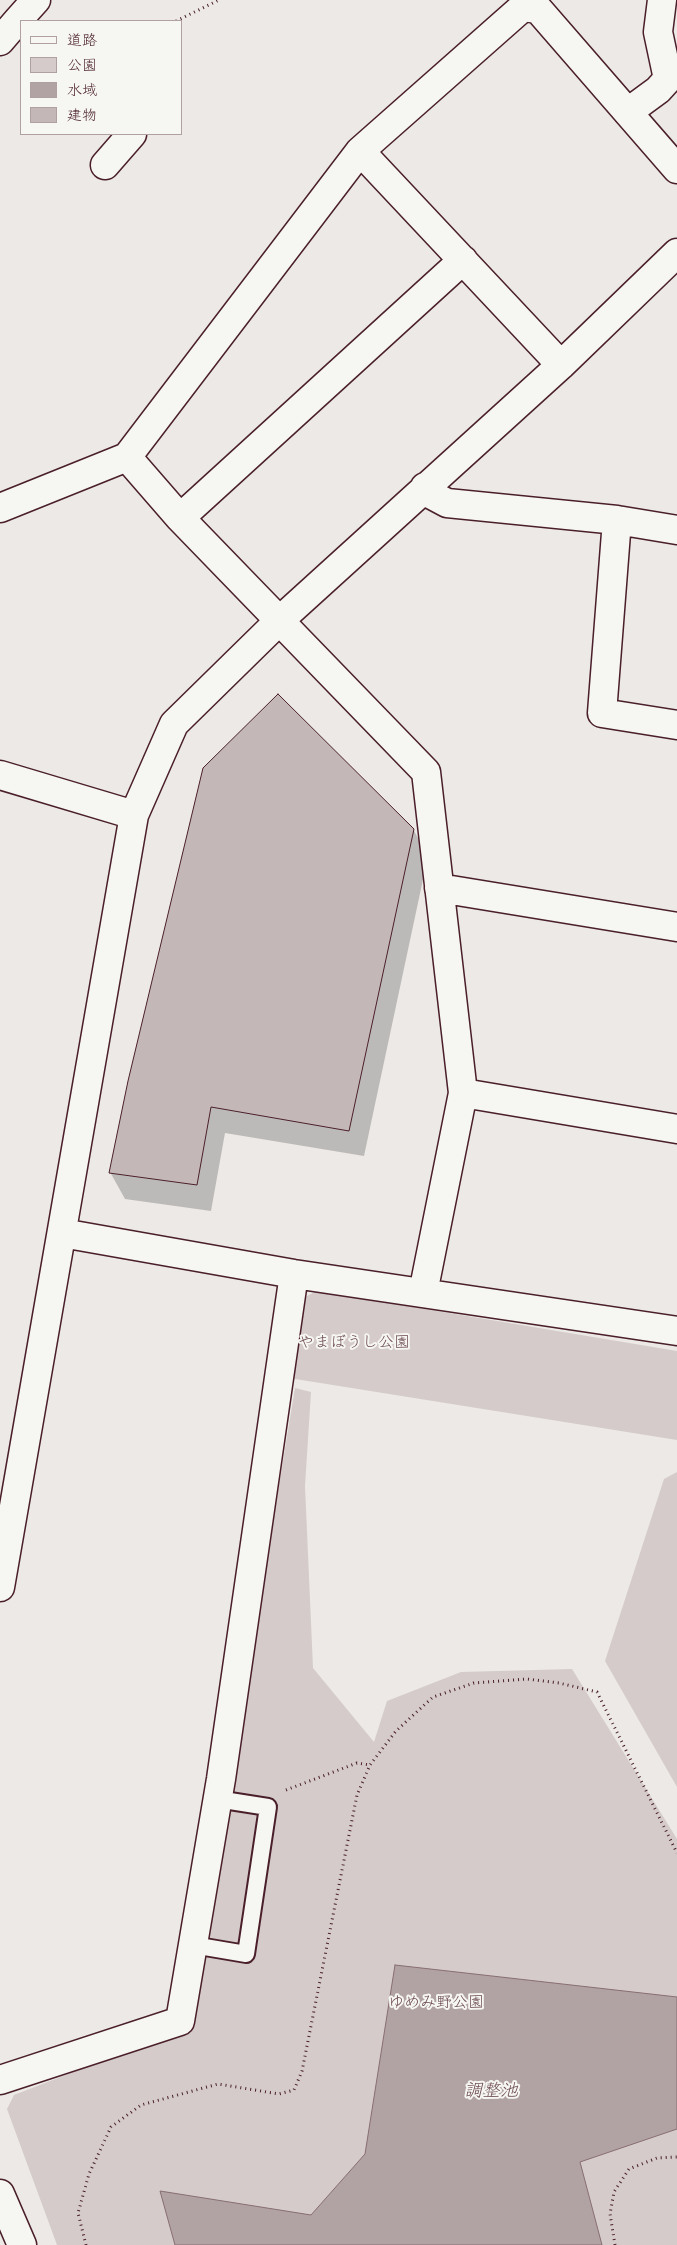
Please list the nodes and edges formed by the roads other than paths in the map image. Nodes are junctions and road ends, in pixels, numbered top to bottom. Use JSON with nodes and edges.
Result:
{"nodes":[{"id":1,"x":662,"y":0,"type":"edge"},
{"id":2,"x":25,"y":14,"type":"edge"},
{"id":3,"x":0,"y":41,"type":"edge"},
{"id":4,"x":628,"y":112,"type":"junction"},
{"id":5,"x":131,"y":135,"type":"edge"},
{"id":6,"x":360,"y":151,"type":"junction"},
{"id":7,"x":104,"y":165,"type":"dead end"},
{"id":8,"x":677,"y":169,"type":"edge"},
{"id":9,"x":677,"y":253,"type":"edge"},
{"id":10,"x":463,"y":260,"type":"junction"},
{"id":11,"x":561,"y":365,"type":"junction"},
{"id":12,"x":126,"y":456,"type":"junction"},
{"id":13,"x":425,"y":487,"type":"junction"},
{"id":14,"x":0,"y":508,"type":"edge"},
{"id":15,"x":180,"y":518,"type":"junction"},
{"id":16,"x":617,"y":520,"type":"junction"},
{"id":17,"x":677,"y":530,"type":"edge"},
{"id":18,"x":279,"y":621,"type":"junction"},
{"id":19,"x":677,"y":725,"type":"edge"},
{"id":20,"x":0,"y":775,"type":"edge"},
{"id":21,"x":134,"y":814,"type":"junction"},
{"id":22,"x":439,"y":888,"type":"junction"},
{"id":23,"x":677,"y":927,"type":"edge"},
{"id":24,"x":463,"y":1093,"type":"junction"},
{"id":25,"x":677,"y":1128,"type":"edge"},
{"id":26,"x":62,"y":1233,"type":"junction"},
{"id":27,"x":294,"y":1274,"type":"junction"},
{"id":28,"x":422,"y":1293,"type":"junction"},
{"id":29,"x":677,"y":1331,"type":"edge"},
{"id":30,"x":0,"y":1586,"type":"edge"},
{"id":31,"x":217,"y":1800,"type":"junction"},
{"id":32,"x":193,"y":1944,"type":"junction"},
{"id":33,"x":0,"y":2080,"type":"edge"},
{"id":34,"x":0,"y":2194,"type":"edge"},
{"id":35,"x":22,"y":2245,"type":"edge"}],
"edges":[{"from":1,"to":4,"type":"street"},
{"from":2,"to":3,"type":"street"},
{"from":4,"to":6,"type":"street"},
{"from":4,"to":8,"type":"street"},
{"from":5,"to":7,"type":"street"},
{"from":6,"to":10,"type":"street"},
{"from":6,"to":12,"type":"street"},
{"from":9,"to":11,"type":"street"},
{"from":10,"to":11,"type":"street"},
{"from":10,"to":15,"type":"street"},
{"from":11,"to":13,"type":"street"},
{"from":12,"to":14,"type":"street"},
{"from":12,"to":15,"type":"street"},
{"from":13,"to":16,"type":"street"},
{"from":13,"to":18,"type":"street"},
{"from":15,"to":18,"type":"street"},
{"from":16,"to":17,"type":"street"},
{"from":16,"to":19,"type":"street"},
{"from":18,"to":21,"type":"street"},
{"from":18,"to":22,"type":"street"},
{"from":20,"to":21,"type":"street"},
{"from":21,"to":26,"type":"street"},
{"from":22,"to":23,"type":"street"},
{"from":22,"to":24,"type":"street"},
{"from":24,"to":25,"type":"street"},
{"from":24,"to":28,"type":"street"},
{"from":26,"to":27,"type":"street"},
{"from":26,"to":30,"type":"street"},
{"from":27,"to":28,"type":"street"},
{"from":27,"to":31,"type":"street"},
{"from":28,"to":29,"type":"street"},
{"from":31,"to":32,"type":"street"},
{"from":31,"to":32,"type":"lane"},
{"from":32,"to":33,"type":"street"},
{"from":34,"to":35,"type":"street"}]}
